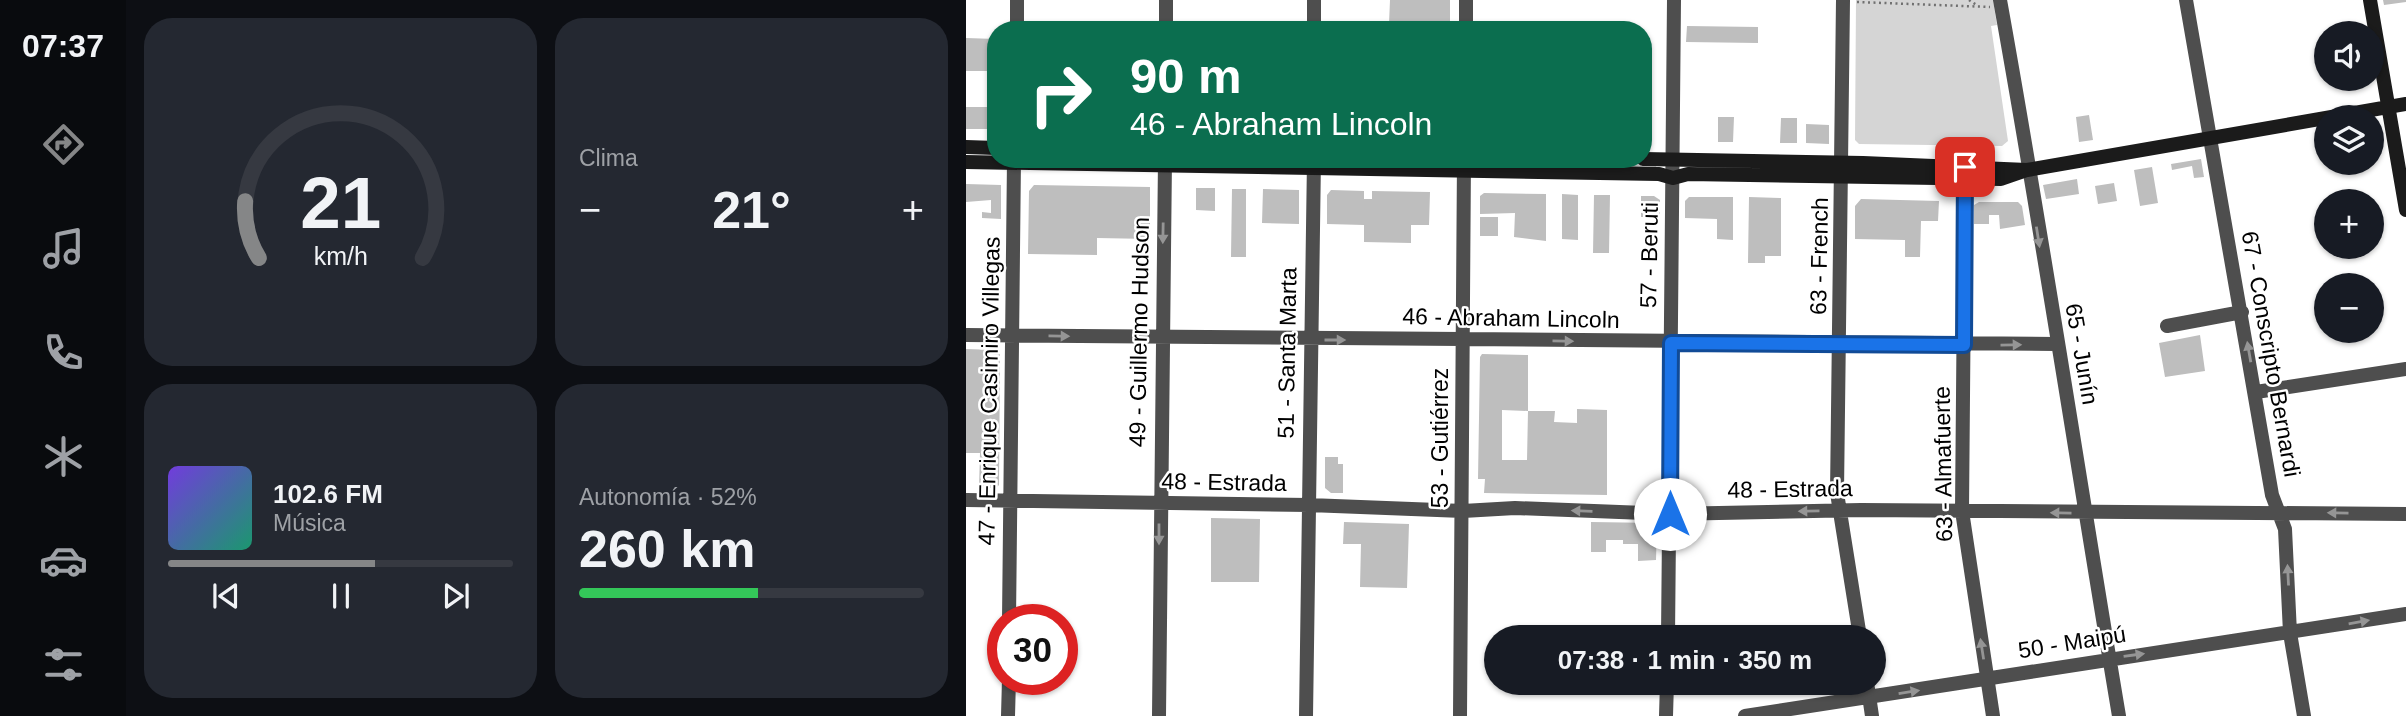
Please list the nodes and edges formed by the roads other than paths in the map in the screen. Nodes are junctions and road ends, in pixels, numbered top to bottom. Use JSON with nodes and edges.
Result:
{"nodes":[{"id":1,"x":1017,"y":0,"type":"edge"},
{"id":2,"x":1166,"y":0,"type":"edge"},
{"id":3,"x":1314,"y":0,"type":"edge"},
{"id":4,"x":1466,"y":0,"type":"edge"},
{"id":5,"x":1674,"y":0,"type":"edge"},
{"id":6,"x":2186,"y":0,"type":"edge"},
{"id":7,"x":2371,"y":0,"type":"edge"},
{"id":8,"x":1843,"y":1,"type":"edge"},
{"id":9,"x":2001,"y":4,"type":"edge"},
{"id":10,"x":1017,"y":21,"type":"edge"},
{"id":11,"x":1166,"y":21,"type":"edge"},
{"id":12,"x":1314,"y":21,"type":"edge"},
{"id":13,"x":1465,"y":21,"type":"edge"},
{"id":14,"x":2406,"y":104,"type":"edge"},
{"id":15,"x":2388,"y":106,"type":"junction"},
{"id":16,"x":2211,"y":136,"type":"junction"},
{"id":17,"x":966,"y":147,"type":"edge"},
{"id":18,"x":987,"y":148,"type":"edge"},
{"id":19,"x":1652,"y":159,"type":"edge"},
{"id":20,"x":1674,"y":159,"type":"junction"},
{"id":21,"x":966,"y":162,"type":"edge"},
{"id":22,"x":987,"y":162,"type":"edge"},
{"id":23,"x":1014,"y":168,"type":"edge"},
{"id":24,"x":1165,"y":168,"type":"edge"},
{"id":25,"x":1314,"y":168,"type":"edge"},
{"id":26,"x":1464,"y":168,"type":"edge"},
{"id":27,"x":1527,"y":168,"type":"edge"},
{"id":28,"x":1842,"y":170,"type":"junction"},
{"id":29,"x":2027,"y":170,"type":"junction"},
{"id":30,"x":1965,"y":173,"type":"junction"},
{"id":31,"x":1673,"y":178,"type":"junction"},
{"id":32,"x":2406,"y":210,"type":"edge"},
{"id":33,"x":2242,"y":312,"type":"junction"},
{"id":34,"x":2167,"y":326,"type":"dead end"},
{"id":35,"x":966,"y":335,"type":"edge"},
{"id":36,"x":1012,"y":335,"type":"junction"},
{"id":37,"x":1161,"y":338,"type":"junction"},
{"id":38,"x":1309,"y":340,"type":"junction"},
{"id":39,"x":1463,"y":340,"type":"junction"},
{"id":40,"x":1671,"y":343,"type":"junction"},
{"id":41,"x":1840,"y":343,"type":"junction"},
{"id":42,"x":2056,"y":344,"type":"junction"},
{"id":43,"x":1964,"y":345,"type":"junction"},
{"id":44,"x":2406,"y":369,"type":"edge"},
{"id":45,"x":2256,"y":392,"type":"junction"},
{"id":46,"x":966,"y":500,"type":"edge"},
{"id":47,"x":1010,"y":500,"type":"junction"},
{"id":48,"x":1159,"y":504,"type":"junction"},
{"id":49,"x":1309,"y":505,"type":"junction"},
{"id":50,"x":1839,"y":510,"type":"junction"},
{"id":51,"x":1962,"y":511,"type":"junction"},
{"id":52,"x":1463,"y":512,"type":"junction"},
{"id":53,"x":2088,"y":513,"type":"junction"},
{"id":54,"x":2279,"y":513,"type":"junction"},
{"id":55,"x":1670,"y":514,"type":"junction"},
{"id":56,"x":2406,"y":514,"type":"edge"},
{"id":57,"x":1009,"y":604,"type":"edge"},
{"id":58,"x":2406,"y":614,"type":"edge"},
{"id":59,"x":1668,"y":625,"type":"edge"},
{"id":60,"x":1858,"y":625,"type":"edge"},
{"id":61,"x":2290,"y":633,"type":"junction"},
{"id":62,"x":2109,"y":659,"type":"junction"},
{"id":63,"x":1987,"y":680,"type":"junction"},
{"id":64,"x":1009,"y":695,"type":"edge"},
{"id":65,"x":1667,"y":695,"type":"edge"},
{"id":66,"x":1869,"y":695,"type":"edge"},
{"id":67,"x":1869,"y":698,"type":"junction"},
{"id":68,"x":1009,"y":716,"type":"edge"},
{"id":69,"x":1159,"y":716,"type":"edge"},
{"id":70,"x":1306,"y":716,"type":"edge"},
{"id":71,"x":1460,"y":716,"type":"edge"},
{"id":72,"x":1666,"y":716,"type":"edge"},
{"id":73,"x":1745,"y":716,"type":"edge"},
{"id":74,"x":1872,"y":716,"type":"edge"},
{"id":75,"x":1993,"y":716,"type":"edge"},
{"id":76,"x":2119,"y":716,"type":"edge"},
{"id":77,"x":2304,"y":716,"type":"edge"}],
"edges":[{"from":1,"to":10,"type":"street"},
{"from":2,"to":11,"type":"street"},
{"from":3,"to":12,"type":"street"},
{"from":4,"to":13,"type":"street"},
{"from":5,"to":20,"type":"street","name":"57 - Beruti"},
{"from":6,"to":16,"type":"street","name":"67 - Conscripto Bernardi"},
{"from":7,"to":15,"type":"main road"},
{"from":8,"to":28,"type":"street","name":"63 - French"},
{"from":9,"to":29,"type":"street","name":"65 - Junín"},
{"from":14,"to":15,"type":"main road"},
{"from":15,"to":16,"type":"main road"},
{"from":15,"to":32,"type":"main road"},
{"from":16,"to":29,"type":"main road"},
{"from":16,"to":33,"type":"street","name":"67 - Conscripto Bernardi"},
{"from":17,"to":18,"type":"main road"},
{"from":19,"to":20,"type":"main road"},
{"from":20,"to":28,"type":"main road"},
{"from":20,"to":31,"type":"street","name":"57 - Beruti"},
{"from":21,"to":22,"type":"main road"},
{"from":23,"to":36,"type":"street","name":"47 - Enrique Casimiro Villegas"},
{"from":24,"to":37,"type":"street","name":"49 - Guillermo Hudson","one_way":true},
{"from":25,"to":38,"type":"street","name":"51 - Santa Marta"},
{"from":26,"to":39,"type":"street","name":"53 - Gutiérrez"},
{"from":27,"to":31,"type":"main road"},
{"from":28,"to":30,"type":"main road"},
{"from":28,"to":31,"type":"main road"},
{"from":28,"to":41,"type":"street","name":"63 - French"},
{"from":29,"to":30,"type":"main road"},
{"from":29,"to":42,"type":"street","name":"65 - Junín","one_way":true},
{"from":30,"to":43,"type":"street","name":"63 - Almafuerte"},
{"from":31,"to":40,"type":"street","name":"57 - Beruti"},
{"from":33,"to":34,"type":"street"},
{"from":45,"to":33,"type":"street","name":"67 - Conscripto Bernardi","one_way":true},
{"from":35,"to":36,"type":"street","name":"46 - Abraham Lincoln"},
{"from":36,"to":37,"type":"street","name":"46 - Abraham Lincoln","one_way":true},
{"from":36,"to":47,"type":"street","name":"47 - Enrique Casimiro Villegas"},
{"from":37,"to":38,"type":"street","name":"46 - Abraham Lincoln"},
{"from":37,"to":48,"type":"street","name":"49 - Guillermo Hudson"},
{"from":38,"to":39,"type":"street","name":"46 - Abraham Lincoln","one_way":true},
{"from":38,"to":49,"type":"street","name":"51 - Santa Marta"},
{"from":39,"to":40,"type":"street","name":"46 - Abraham Lincoln","one_way":true},
{"from":39,"to":52,"type":"street","name":"53 - Gutiérrez"},
{"from":40,"to":41,"type":"street","name":"46 - Abraham Lincoln"},
{"from":40,"to":55,"type":"street","name":"57 - Beruti"},
{"from":41,"to":43,"type":"street","name":"46 - Abraham Lincoln"},
{"from":41,"to":50,"type":"street","name":"63 - French"},
{"from":43,"to":42,"type":"street","name":"46 - Abraham Lincoln","one_way":true},
{"from":42,"to":53,"type":"street","name":"65 - Junín"},
{"from":43,"to":51,"type":"street","name":"63 - Almafuerte"},
{"from":44,"to":45,"type":"street"},
{"from":45,"to":54,"type":"street","name":"67 - Conscripto Bernardi"},
{"from":46,"to":47,"type":"street","name":"48 - Estrada"},
{"from":47,"to":48,"type":"street","name":"48 - Estrada"},
{"from":47,"to":57,"type":"street","name":"47 - Enrique Casimiro Villegas"},
{"from":48,"to":49,"type":"street","name":"48 - Estrada"},
{"from":48,"to":69,"type":"street","name":"49 - Guillermo Hudson","one_way":true},
{"from":49,"to":52,"type":"street","name":"48 - Estrada"},
{"from":49,"to":70,"type":"street","name":"51 - Santa Marta"},
{"from":50,"to":51,"type":"street","name":"48 - Estrada"},
{"from":50,"to":55,"type":"street","name":"48 - Estrada","one_way":true},
{"from":50,"to":60,"type":"street","name":"63 - French"},
{"from":53,"to":51,"type":"street","name":"48 - Estrada","one_way":true},
{"from":63,"to":51,"type":"street","name":"63 - Almafuerte","one_way":true},
{"from":55,"to":52,"type":"street","name":"48 - Estrada","one_way":true},
{"from":52,"to":71,"type":"street","name":"53 - Gutiérrez"},
{"from":53,"to":54,"type":"street","name":"48 - Estrada"},
{"from":53,"to":62,"type":"street","name":"65 - Junín"},
{"from":56,"to":54,"type":"street","name":"48 - Estrada","one_way":true},
{"from":61,"to":54,"type":"street","name":"67 - Conscripto Bernardi","one_way":true},
{"from":55,"to":59,"type":"street","name":"57 - Beruti"},
{"from":61,"to":58,"type":"street","name":"50 - Maipú","one_way":true},
{"from":62,"to":61,"type":"street","name":"50 - Maipú","one_way":true},
{"from":61,"to":77,"type":"street","name":"67 - Conscripto Bernardi"},
{"from":62,"to":63,"type":"street","name":"50 - Maipú"},
{"from":62,"to":76,"type":"street","name":"65 - Junín"},
{"from":67,"to":63,"type":"street","name":"50 - Maipú","one_way":true},
{"from":63,"to":75,"type":"street","name":"63 - Almafuerte"},
{"from":64,"to":68,"type":"street"},
{"from":65,"to":72,"type":"street"},
{"from":66,"to":67,"type":"street"},
{"from":67,"to":73,"type":"street","name":"50 - Maipú"},
{"from":67,"to":74,"type":"street"}]}
